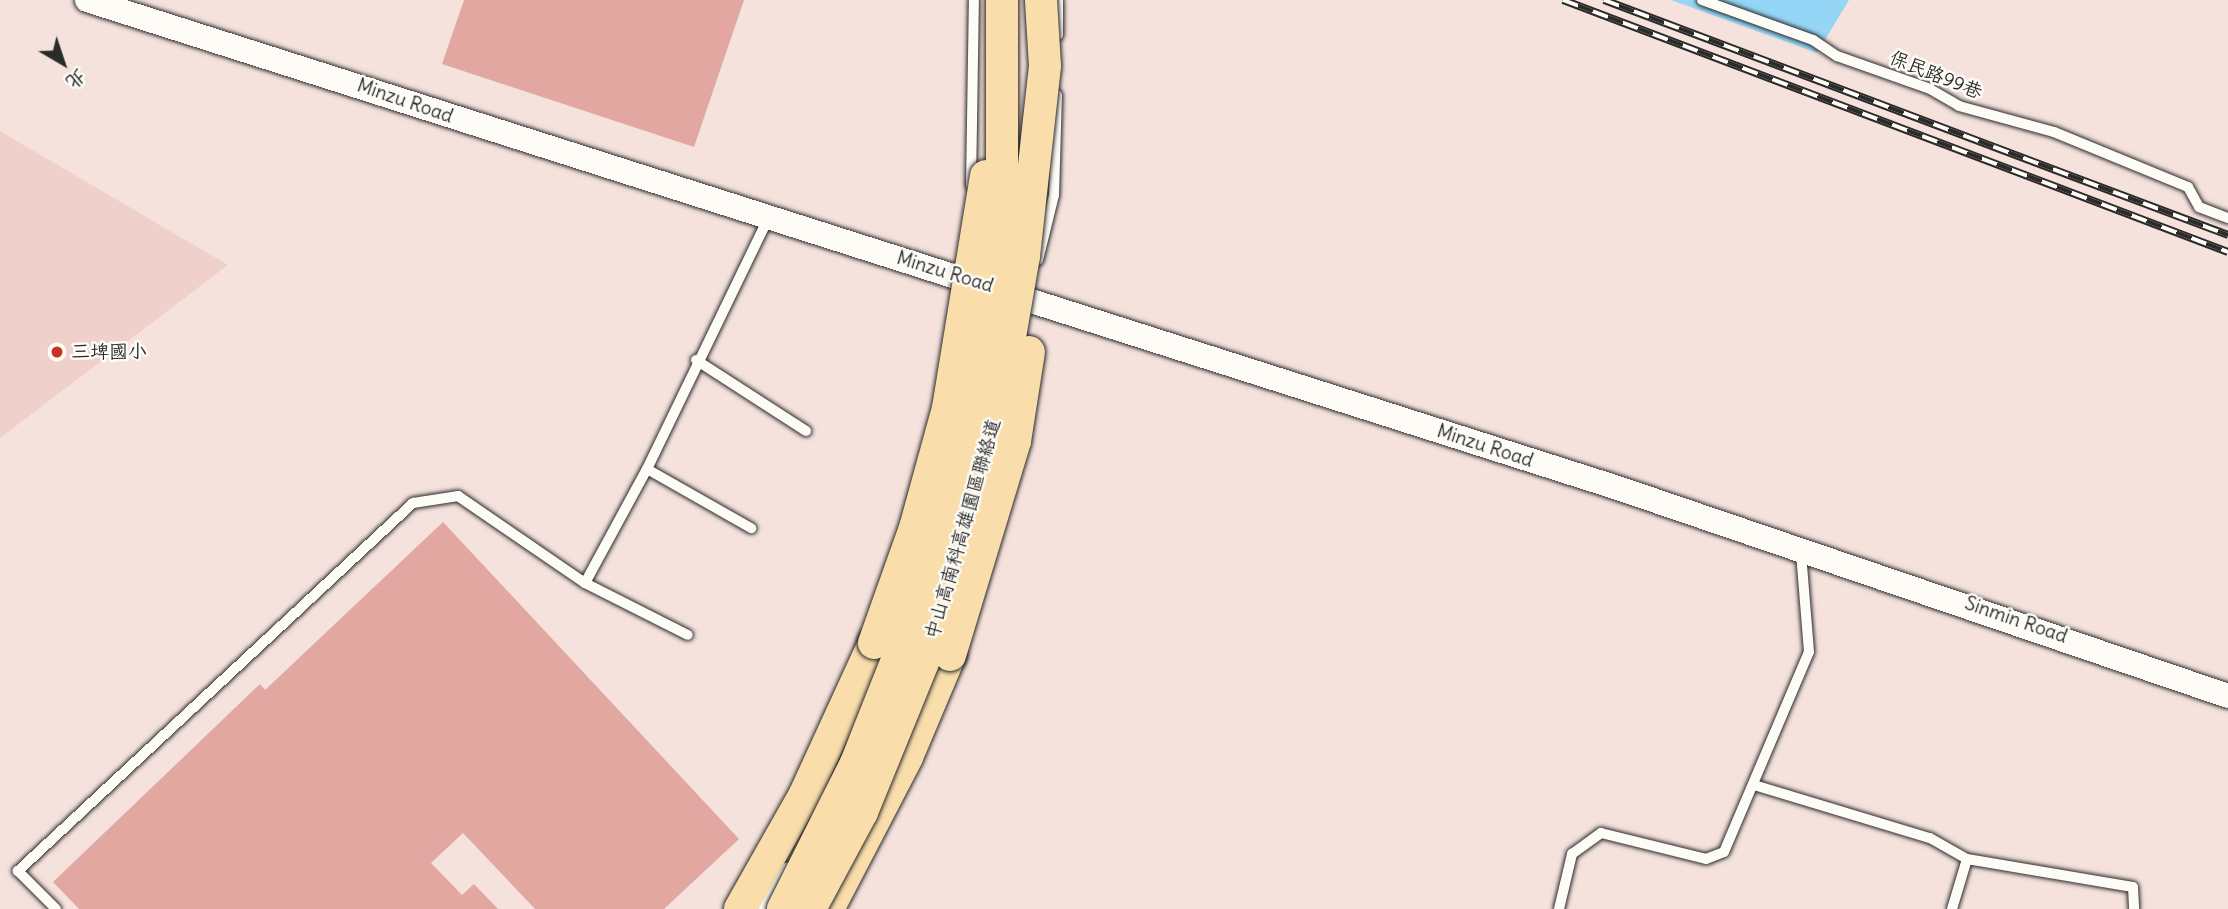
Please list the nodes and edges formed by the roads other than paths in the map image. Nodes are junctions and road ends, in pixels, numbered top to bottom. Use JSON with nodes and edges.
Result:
{"nodes":[{"id":1,"x":87,"y":0,"type":"edge"},
{"id":2,"x":974,"y":0,"type":"edge"},
{"id":3,"x":1002,"y":0,"type":"edge"},
{"id":4,"x":1041,"y":0,"type":"edge"},
{"id":5,"x":1058,"y":0,"type":"edge"},
{"id":6,"x":1702,"y":0,"type":"edge"},
{"id":7,"x":1004,"y":61,"type":"junction"},
{"id":8,"x":1045,"y":66,"type":"junction"},
{"id":9,"x":2228,"y":218,"type":"edge"},
{"id":10,"x":768,"y":219,"type":"junction"},
{"id":11,"x":981,"y":283,"type":"junction"},
{"id":12,"x":1028,"y":298,"type":"junction"},
{"id":13,"x":696,"y":360,"type":"junction"},
{"id":14,"x":806,"y":431,"type":"dead end"},
{"id":15,"x":647,"y":469,"type":"junction"},
{"id":16,"x":751,"y":528,"type":"dead end"},
{"id":17,"x":1801,"y":552,"type":"junction"},
{"id":18,"x":584,"y":583,"type":"junction"},
{"id":19,"x":688,"y":635,"type":"dead end"},
{"id":20,"x":878,"y":651,"type":"junction"},
{"id":21,"x":2228,"y":696,"type":"edge"},
{"id":22,"x":844,"y":755,"type":"dead end"},
{"id":23,"x":1754,"y":785,"type":"junction"},
{"id":24,"x":804,"y":836,"type":"dead end"},
{"id":25,"x":792,"y":858,"type":"dead end"},
{"id":26,"x":1967,"y":859,"type":"junction"},
{"id":27,"x":56,"y":909,"type":"edge"},
{"id":28,"x":740,"y":909,"type":"edge"},
{"id":29,"x":763,"y":909,"type":"edge"},
{"id":30,"x":783,"y":909,"type":"edge"},
{"id":31,"x":812,"y":909,"type":"edge"},
{"id":32,"x":828,"y":909,"type":"edge"},
{"id":33,"x":1559,"y":909,"type":"edge"},
{"id":34,"x":1952,"y":909,"type":"edge"},
{"id":35,"x":2134,"y":909,"type":"edge"}],
"edges":[{"from":1,"to":10,"type":"street","name":"Minzu Road"},
{"from":2,"to":11,"type":"lane"},
{"from":3,"to":7,"type":"highway","name":"中山高南科高雄園區聯絡道","bridge":true},
{"from":4,"to":8,"type":"highway","name":"中山高南科高雄園區聯絡道","bridge":true},
{"from":5,"to":12,"type":"lane"},
{"from":6,"to":9,"type":"lane","name":"保民路99巷"},
{"from":7,"to":20,"type":"highway","bridge":true},
{"from":7,"to":30,"type":"highway","name":"中山高南科高雄園區聯絡道","bridge":true},
{"from":8,"to":31,"type":"highway","name":"中山高南科高雄園區聯絡道","bridge":true},
{"from":8,"to":32,"type":"highway","bridge":true},
{"from":10,"to":11,"type":"street","name":"Minzu Road"},
{"from":10,"to":13,"type":"lane"},
{"from":11,"to":12,"type":"street","name":"Minzu Road"},
{"from":11,"to":20,"type":"lane"},
{"from":12,"to":17,"type":"street","name":"Minzu Road"},
{"from":12,"to":31,"type":"lane"},
{"from":13,"to":14,"type":"lane"},
{"from":13,"to":15,"type":"lane"},
{"from":15,"to":16,"type":"lane"},
{"from":15,"to":18,"type":"lane"},
{"from":17,"to":21,"type":"street","name":"Sinmin Road"},
{"from":17,"to":23,"type":"lane"},
{"from":18,"to":19,"type":"lane"},
{"from":18,"to":27,"type":"lane"},
{"from":20,"to":28,"type":"highway"},
{"from":22,"to":24,"type":"lane"},
{"from":23,"to":26,"type":"lane"},
{"from":23,"to":33,"type":"lane"},
{"from":25,"to":29,"type":"lane"},
{"from":26,"to":34,"type":"lane"},
{"from":26,"to":35,"type":"lane"}]}
